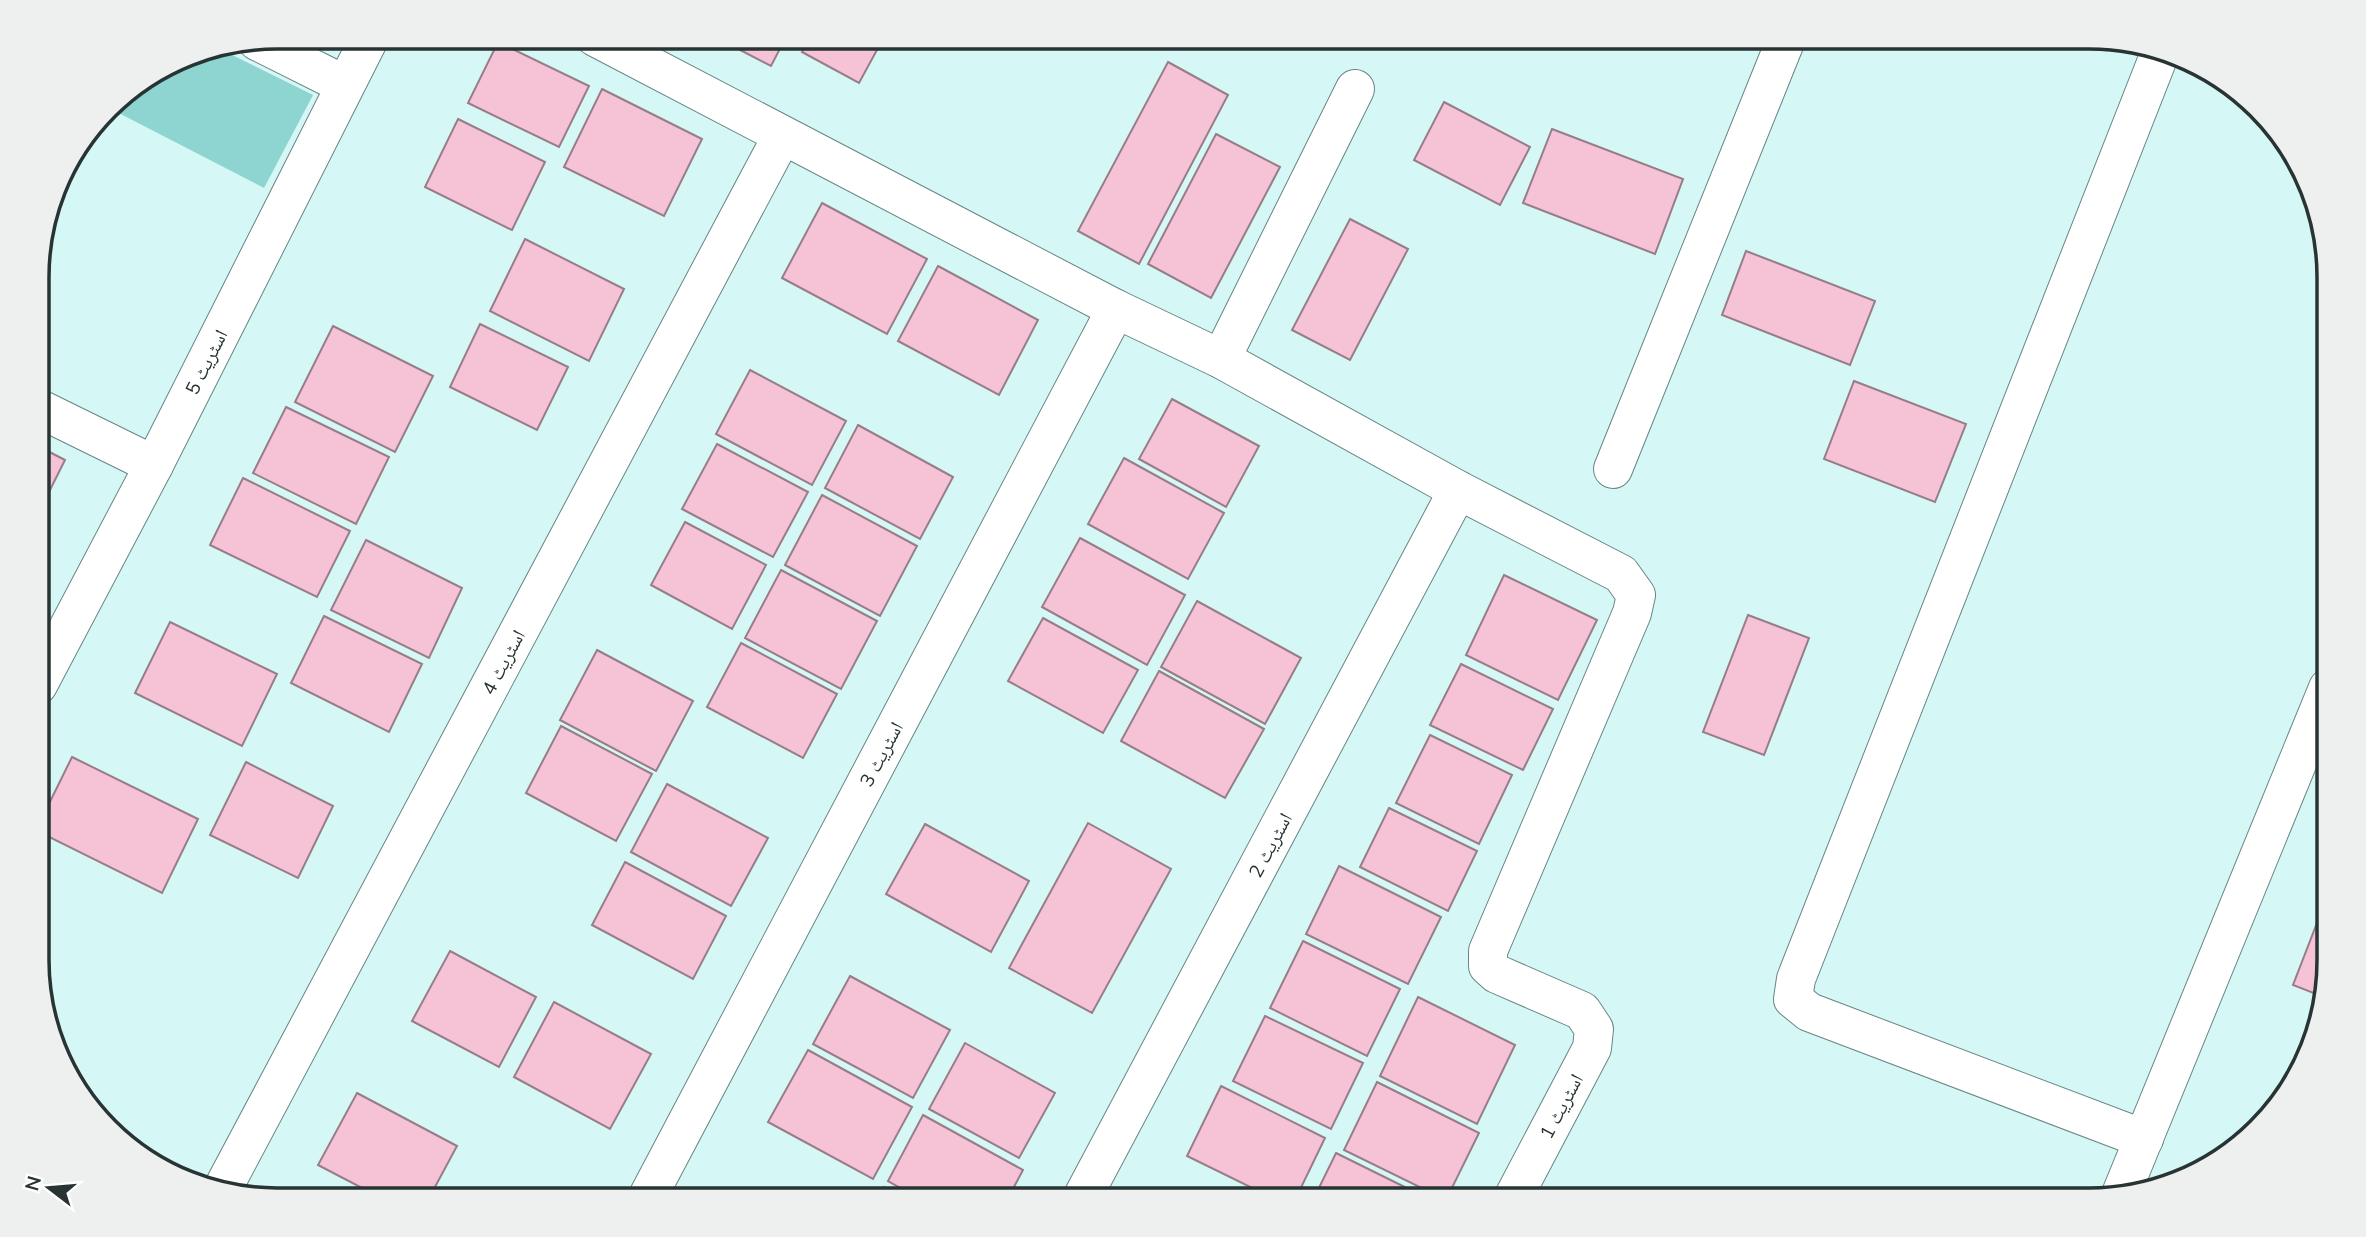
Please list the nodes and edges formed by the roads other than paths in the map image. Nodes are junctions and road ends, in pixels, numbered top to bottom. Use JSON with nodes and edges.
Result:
{"nodes":[{"id":1,"x":273,"y":49,"type":"edge"},
{"id":2,"x":364,"y":49,"type":"edge"},
{"id":3,"x":618,"y":49,"type":"edge"},
{"id":4,"x":1782,"y":49,"type":"edge"},
{"id":5,"x":2157,"y":60,"type":"edge"},
{"id":6,"x":345,"y":85,"type":"junction"},
{"id":7,"x":1355,"y":89,"type":"dead end"},
{"id":8,"x":782,"y":136,"type":"junction"},
{"id":9,"x":1116,"y":309,"type":"junction"},
{"id":10,"x":1221,"y":359,"type":"junction"},
{"id":11,"x":49,"y":414,"type":"edge"},
{"id":12,"x":154,"y":466,"type":"junction"},
{"id":13,"x":1614,"y":469,"type":"dead end"},
{"id":14,"x":1458,"y":490,"type":"junction"},
{"id":15,"x":49,"y":664,"type":"edge"},
{"id":16,"x":2317,"y":717,"type":"edge"},
{"id":17,"x":2144,"y":1139,"type":"junction"},
{"id":18,"x":226,"y":1182,"type":"edge"},
{"id":19,"x":2125,"y":1185,"type":"edge"},
{"id":20,"x":652,"y":1188,"type":"edge"},
{"id":21,"x":1087,"y":1188,"type":"edge"},
{"id":22,"x":1518,"y":1188,"type":"edge"}],
"edges":[{"from":1,"to":6,"type":"street"},
{"from":2,"to":6,"type":"street","name":"اسٹریٹ 5"},
{"from":3,"to":8,"type":"street"},
{"from":4,"to":13,"type":"street"},
{"from":5,"to":17,"type":"street"},
{"from":6,"to":12,"type":"street","name":"اسٹریٹ 5"},
{"from":7,"to":10,"type":"street"},
{"from":8,"to":9,"type":"street"},
{"from":8,"to":18,"type":"street","name":"اسٹریٹ 4"},
{"from":9,"to":10,"type":"street"},
{"from":9,"to":20,"type":"street","name":"اسٹریٹ 3"},
{"from":10,"to":14,"type":"street"},
{"from":11,"to":12,"type":"street"},
{"from":12,"to":15,"type":"street","name":"اسٹریٹ 5"},
{"from":14,"to":21,"type":"street","name":"اسٹریٹ 2"},
{"from":14,"to":22,"type":"street","name":"اسٹریٹ 1"},
{"from":16,"to":17,"type":"street"},
{"from":17,"to":19,"type":"street"}]}
